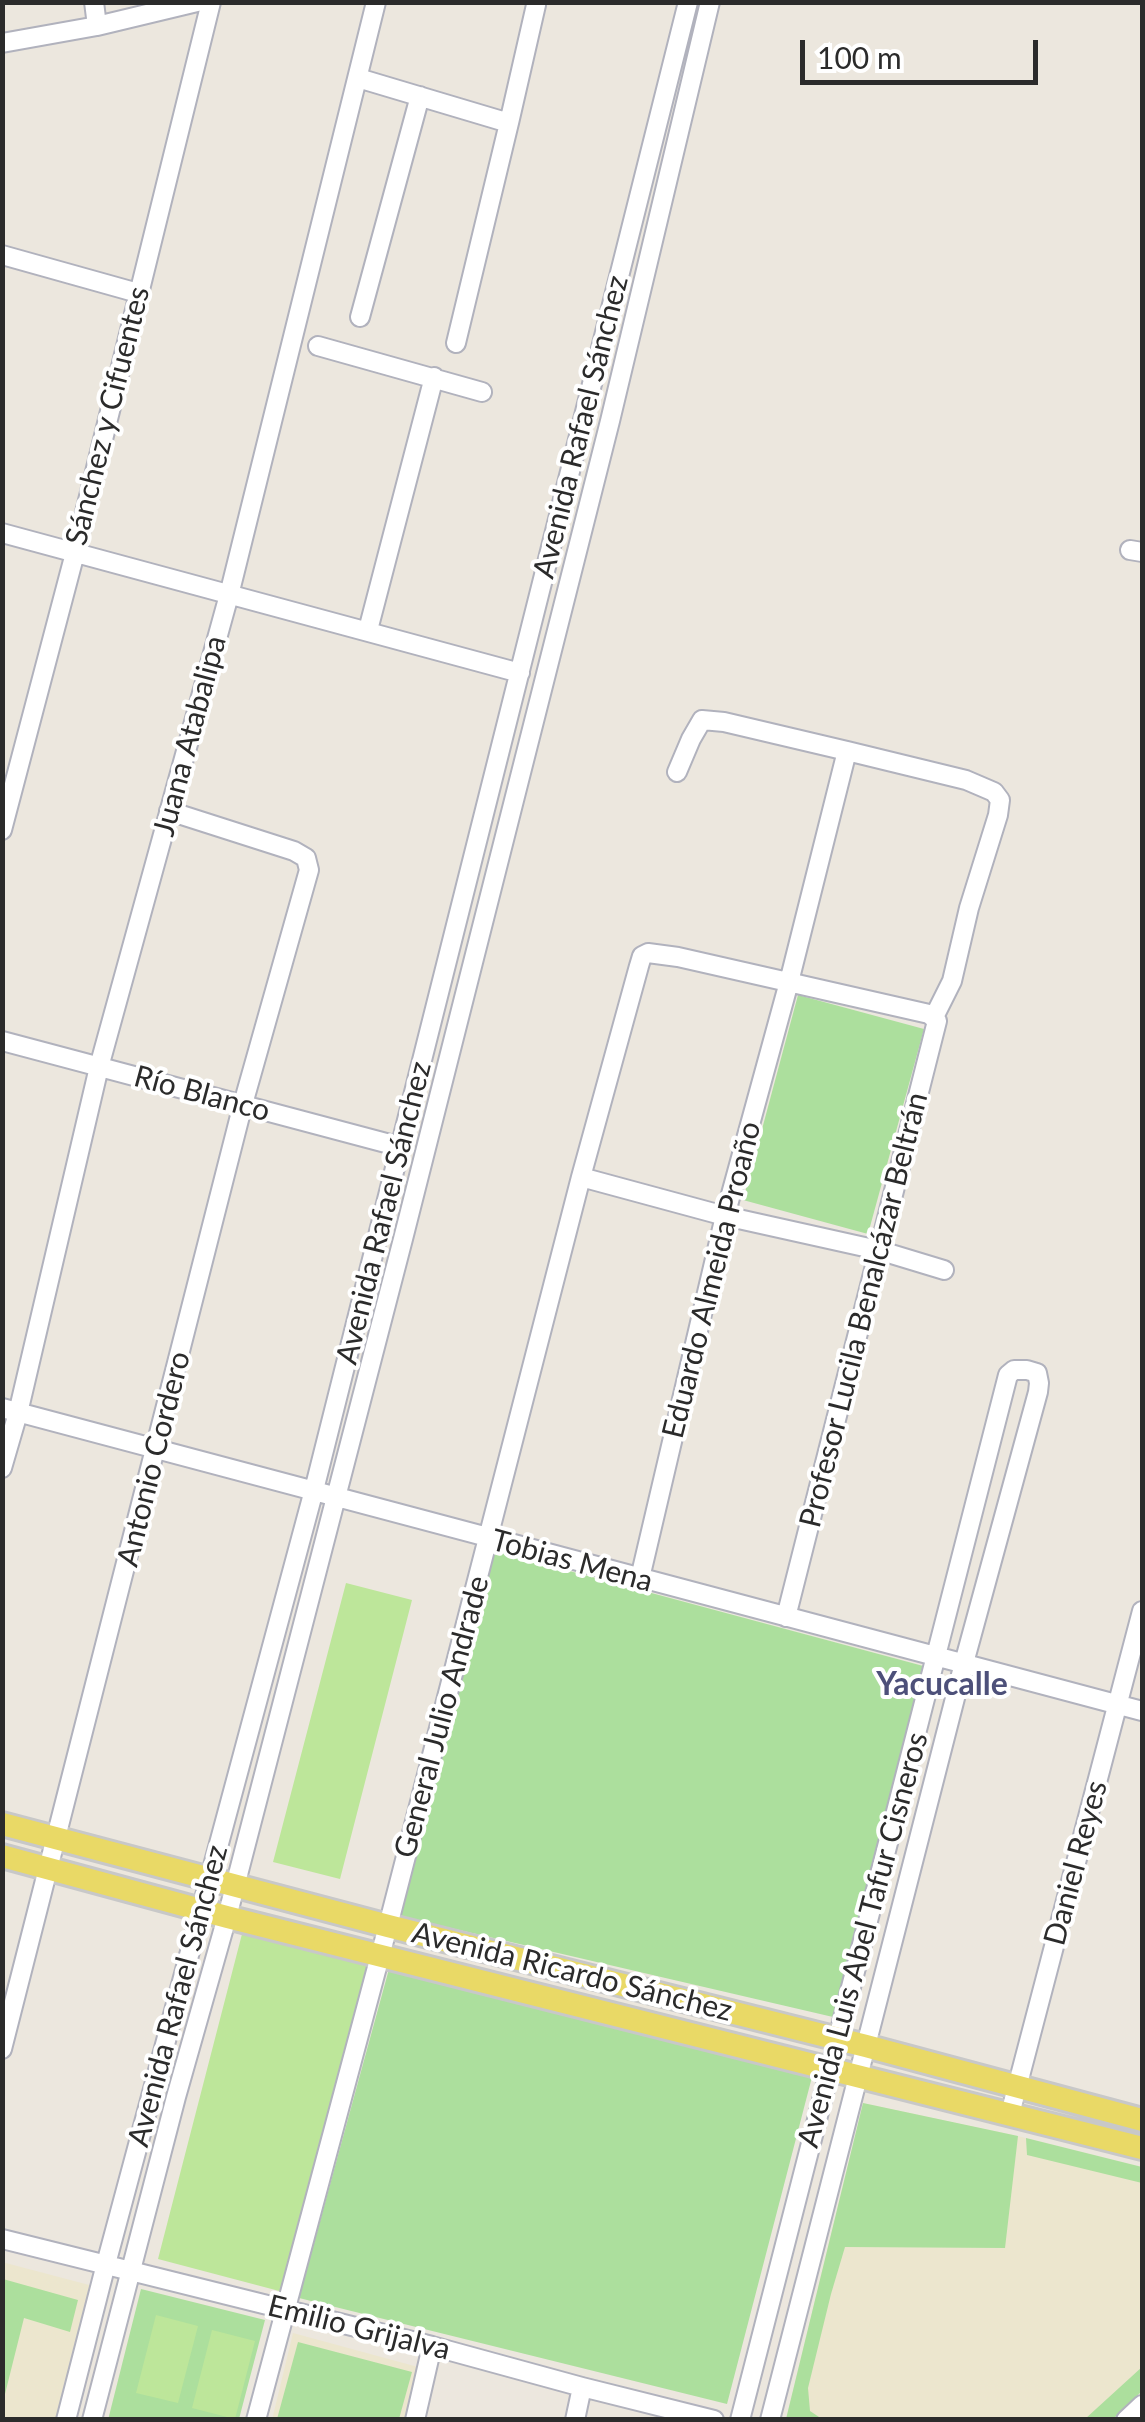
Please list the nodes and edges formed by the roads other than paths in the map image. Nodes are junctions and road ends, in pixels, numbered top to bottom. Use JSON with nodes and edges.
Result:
{"nodes":[{"id":1,"x":94,"y":2,"type":"edge"},
{"id":2,"x":197,"y":2,"type":"edge"},
{"id":3,"x":211,"y":2,"type":"edge"},
{"id":4,"x":376,"y":2,"type":"edge"},
{"id":5,"x":688,"y":2,"type":"edge"},
{"id":6,"x":710,"y":2,"type":"edge"},
{"id":7,"x":536,"y":5,"type":"dead end"},
{"id":8,"x":97,"y":26,"type":"junction"},
{"id":9,"x":2,"y":43,"type":"edge"},
{"id":10,"x":358,"y":78,"type":"junction"},
{"id":11,"x":420,"y":96,"type":"junction"},
{"id":12,"x":509,"y":123,"type":"junction"},
{"id":13,"x":2,"y":255,"type":"edge"},
{"id":14,"x":138,"y":293,"type":"junction"},
{"id":15,"x":360,"y":317,"type":"dead end"},
{"id":16,"x":456,"y":344,"type":"dead end"},
{"id":17,"x":318,"y":346,"type":"dead end"},
{"id":18,"x":434,"y":376,"type":"junction"},
{"id":19,"x":482,"y":392,"type":"dead end"},
{"id":20,"x":2,"y":533,"type":"edge"},
{"id":21,"x":75,"y":553,"type":"junction"},
{"id":22,"x":228,"y":595,"type":"junction"},
{"id":23,"x":368,"y":630,"type":"junction"},
{"id":24,"x":520,"y":673,"type":"junction"},
{"id":25,"x":847,"y":750,"type":"junction"},
{"id":26,"x":677,"y":772,"type":"dead end"},
{"id":27,"x":169,"y":811,"type":"junction"},
{"id":28,"x":2,"y":830,"type":"edge"},
{"id":29,"x":789,"y":982,"type":"junction"},
{"id":30,"x":927,"y":1014,"type":"junction"},
{"id":31,"x":2,"y":1042,"type":"edge"},
{"id":32,"x":99,"y":1067,"type":"junction"},
{"id":33,"x":244,"y":1104,"type":"junction"},
{"id":34,"x":401,"y":1147,"type":"junction"},
{"id":35,"x":582,"y":1177,"type":"junction"},
{"id":36,"x":725,"y":1216,"type":"junction"},
{"id":37,"x":378,"y":1231,"type":"junction"},
{"id":38,"x":403,"y":1239,"type":"junction"},
{"id":39,"x":878,"y":1250,"type":"junction"},
{"id":40,"x":944,"y":1270,"type":"dead end"},
{"id":41,"x":10,"y":1410,"type":"edge"},
{"id":42,"x":156,"y":1450,"type":"junction"},
{"id":43,"x":2,"y":1468,"type":"edge"},
{"id":44,"x":314,"y":1490,"type":"junction"},
{"id":45,"x":336,"y":1497,"type":"junction"},
{"id":46,"x":489,"y":1539,"type":"junction"},
{"id":47,"x":640,"y":1578,"type":"junction"},
{"id":48,"x":1142,"y":1611,"type":"edge"},
{"id":49,"x":786,"y":1617,"type":"junction"},
{"id":50,"x":936,"y":1656,"type":"junction"},
{"id":51,"x":964,"y":1662,"type":"junction"},
{"id":52,"x":1117,"y":1705,"type":"junction"},
{"id":53,"x":1142,"y":1711,"type":"edge"},
{"id":54,"x":2,"y":1824,"type":"edge"},
{"id":55,"x":58,"y":1839,"type":"junction"},
{"id":56,"x":2,"y":1856,"type":"edge"},
{"id":57,"x":50,"y":1869,"type":"junction"},
{"id":58,"x":211,"y":1878,"type":"junction"},
{"id":59,"x":234,"y":1885,"type":"junction"},
{"id":60,"x":203,"y":1909,"type":"junction"},
{"id":61,"x":226,"y":1917,"type":"junction"},
{"id":62,"x":388,"y":1926,"type":"junction"},
{"id":63,"x":380,"y":1954,"type":"junction"},
{"id":64,"x":836,"y":2039,"type":"junction"},
{"id":65,"x":866,"y":2046,"type":"junction"},
{"id":66,"x":2,"y":2048,"type":"edge"},
{"id":67,"x":829,"y":2069,"type":"junction"},
{"id":68,"x":858,"y":2075,"type":"junction"},
{"id":69,"x":1017,"y":2088,"type":"junction"},
{"id":70,"x":1010,"y":2114,"type":"junction"},
{"id":71,"x":1142,"y":2120,"type":"edge"},
{"id":72,"x":1142,"y":2148,"type":"edge"},
{"id":73,"x":2,"y":2240,"type":"edge"},
{"id":74,"x":106,"y":2264,"type":"junction"},
{"id":75,"x":131,"y":2270,"type":"junction"},
{"id":76,"x":285,"y":2310,"type":"junction"},
{"id":77,"x":432,"y":2346,"type":"junction"},
{"id":78,"x":582,"y":2387,"type":"junction"},
{"id":79,"x":1142,"y":2405,"type":"edge"},
{"id":80,"x":66,"y":2420,"type":"edge"},
{"id":81,"x":92,"y":2420,"type":"edge"},
{"id":82,"x":256,"y":2420,"type":"edge"},
{"id":83,"x":415,"y":2420,"type":"edge"},
{"id":84,"x":575,"y":2420,"type":"edge"},
{"id":85,"x":714,"y":2420,"type":"edge"},
{"id":86,"x":740,"y":2420,"type":"edge"},
{"id":87,"x":770,"y":2420,"type":"edge"},
{"id":88,"x":1126,"y":2420,"type":"edge"}],
"edges":[{"from":1,"to":8,"type":"street"},
{"from":2,"to":8,"type":"street"},
{"from":3,"to":14,"type":"street","name":"Sánchez y Cifuentes"},
{"from":4,"to":10,"type":"street","name":"Juana Atabalipa"},
{"from":5,"to":24,"type":"street","name":"Avenida Rafael Sánchez"},
{"from":6,"to":38,"type":"street","name":"Avenida Rafael Sánchez"},
{"from":7,"to":12,"type":"street"},
{"from":8,"to":9,"type":"street"},
{"from":10,"to":11,"type":"street"},
{"from":10,"to":22,"type":"street","name":"Juana Atabalipa"},
{"from":11,"to":12,"type":"street"},
{"from":11,"to":15,"type":"street"},
{"from":12,"to":16,"type":"street"},
{"from":13,"to":14,"type":"street"},
{"from":14,"to":21,"type":"street","name":"Sánchez y Cifuentes"},
{"from":17,"to":18,"type":"street"},
{"from":18,"to":19,"type":"street"},
{"from":18,"to":23,"type":"street"},
{"from":20,"to":21,"type":"street"},
{"from":21,"to":22,"type":"street"},
{"from":21,"to":28,"type":"street","name":"Sánchez y Cifuentes"},
{"from":22,"to":23,"type":"street"},
{"from":22,"to":27,"type":"street","name":"Juana Atabalipa"},
{"from":23,"to":24,"type":"street"},
{"from":24,"to":34,"type":"street","name":"Avenida Rafael Sánchez"},
{"from":25,"to":26,"type":"street"},
{"from":25,"to":29,"type":"street","name":"Eduardo Almeida Proaño"},
{"from":25,"to":30,"type":"street","name":"Profesor Lucila Benalcázar Beltrán"},
{"from":27,"to":32,"type":"street","name":"Juana Atabalipa"},
{"from":27,"to":33,"type":"street","name":"Antonio Cordero"},
{"from":29,"to":30,"type":"street"},
{"from":29,"to":35,"type":"street","name":"General Julio Andrade"},
{"from":29,"to":36,"type":"street","name":"Eduardo Almeida Proaño"},
{"from":30,"to":39,"type":"street","name":"Profesor Lucila Benalcázar Beltrán"},
{"from":31,"to":32,"type":"street","name":"Río Blanco"},
{"from":32,"to":33,"type":"street","name":"Río Blanco"},
{"from":32,"to":41,"type":"street","name":"Juana Atabalipa"},
{"from":33,"to":34,"type":"street","name":"Río Blanco"},
{"from":33,"to":42,"type":"street","name":"Antonio Cordero"},
{"from":34,"to":37,"type":"street","name":"Avenida Rafael Sánchez"},
{"from":35,"to":36,"type":"street"},
{"from":35,"to":46,"type":"street","name":"General Julio Andrade"},
{"from":36,"to":39,"type":"street"},
{"from":36,"to":47,"type":"street","name":"Eduardo Almeida Proaño"},
{"from":37,"to":38,"type":"street"},
{"from":37,"to":44,"type":"street","name":"Avenida Rafael Sánchez"},
{"from":38,"to":45,"type":"street","name":"Avenida Rafael Sánchez"},
{"from":39,"to":40,"type":"street"},
{"from":39,"to":49,"type":"street","name":"Profesor Lucila Benalcázar Beltrán"},
{"from":41,"to":42,"type":"street","name":"Tobias Mena"},
{"from":41,"to":43,"type":"street","name":"Juana Atabalipa"},
{"from":42,"to":44,"type":"street","name":"Tobias Mena"},
{"from":42,"to":55,"type":"street","name":"Antonio Cordero"},
{"from":44,"to":45,"type":"street","name":"Tobias Mena"},
{"from":44,"to":58,"type":"street","name":"Avenida Rafael Sánchez"},
{"from":45,"to":46,"type":"street","name":"Tobias Mena"},
{"from":45,"to":59,"type":"street","name":"Avenida Rafael Sánchez"},
{"from":46,"to":47,"type":"street","name":"Tobias Mena"},
{"from":46,"to":62,"type":"street","name":"General Julio Andrade"},
{"from":47,"to":49,"type":"street","name":"Tobias Mena"},
{"from":48,"to":52,"type":"street","name":"Daniel Reyes"},
{"from":49,"to":50,"type":"street","name":"Tobias Mena"},
{"from":50,"to":51,"type":"street","name":"Tobias Mena"},
{"from":50,"to":51,"type":"street","name":"Avenida Luis Abel Tafur Cisneros"},
{"from":50,"to":64,"type":"street","name":"Avenida Luis Abel Tafur Cisneros"},
{"from":51,"to":52,"type":"street","name":"Tobias Mena"},
{"from":51,"to":65,"type":"street","name":"Avenida Luis Abel Tafur Cisneros"},
{"from":52,"to":53,"type":"street","name":"Tobias Mena"},
{"from":52,"to":69,"type":"street","name":"Daniel Reyes"},
{"from":54,"to":55,"type":"main road","name":"Avenida Ricardo Sánchez"},
{"from":55,"to":57,"type":"street","name":"Antonio Cordero"},
{"from":55,"to":58,"type":"main road","name":"Avenida Ricardo Sánchez"},
{"from":56,"to":57,"type":"main road","name":"Avenida Ricardo Sánchez"},
{"from":57,"to":60,"type":"main road","name":"Avenida Ricardo Sánchez"},
{"from":57,"to":66,"type":"street","name":"Antonio Cordero"},
{"from":58,"to":59,"type":"main road","name":"Avenida Ricardo Sánchez"},
{"from":58,"to":60,"type":"street","name":"Avenida Rafael Sánchez"},
{"from":59,"to":61,"type":"street","name":"Avenida Rafael Sánchez"},
{"from":59,"to":62,"type":"main road","name":"Avenida Ricardo Sánchez"},
{"from":60,"to":61,"type":"main road","name":"Avenida Ricardo Sánchez"},
{"from":60,"to":74,"type":"street","name":"Avenida Rafael Sánchez"},
{"from":61,"to":63,"type":"main road","name":"Avenida Ricardo Sánchez"},
{"from":61,"to":75,"type":"street","name":"Avenida Rafael Sánchez"},
{"from":62,"to":63,"type":"street","name":"General Julio Andrade"},
{"from":62,"to":64,"type":"main road","name":"Avenida Ricardo Sánchez"},
{"from":63,"to":67,"type":"main road","name":"Avenida Ricardo Sánchez"},
{"from":63,"to":76,"type":"street","name":"General Julio Andrade"},
{"from":64,"to":65,"type":"main road","name":"Avenida Ricardo Sánchez"},
{"from":64,"to":67,"type":"street","name":"Avenida Luis Abel Tafur Cisneros"},
{"from":65,"to":68,"type":"street","name":"Avenida Luis Abel Tafur Cisneros"},
{"from":65,"to":69,"type":"main road","name":"Avenida Ricardo Sánchez"},
{"from":67,"to":68,"type":"main road","name":"Avenida Ricardo Sánchez"},
{"from":67,"to":86,"type":"street","name":"Avenida Luis Abel Tafur Cisneros"},
{"from":68,"to":70,"type":"main road","name":"Avenida Ricardo Sánchez"},
{"from":68,"to":87,"type":"street","name":"Avenida Luis Abel Tafur Cisneros"},
{"from":69,"to":70,"type":"street","name":"Daniel Reyes"},
{"from":69,"to":71,"type":"main road","name":"Avenida Ricardo Sánchez"},
{"from":70,"to":72,"type":"main road","name":"Avenida Ricardo Sánchez"},
{"from":73,"to":74,"type":"street","name":"Emilio Grijalva"},
{"from":74,"to":75,"type":"street","name":"Emilio Grijalva"},
{"from":74,"to":80,"type":"street","name":"Avenida Rafael Sánchez"},
{"from":75,"to":76,"type":"street","name":"Emilio Grijalva"},
{"from":75,"to":81,"type":"street","name":"Avenida Rafael Sánchez"},
{"from":76,"to":77,"type":"street","name":"Emilio Grijalva"},
{"from":76,"to":82,"type":"street","name":"General Julio Andrade"},
{"from":77,"to":78,"type":"street","name":"Emilio Grijalva"},
{"from":77,"to":83,"type":"street"},
{"from":78,"to":84,"type":"street"},
{"from":78,"to":85,"type":"street","name":"Emilio Grijalva"},
{"from":79,"to":88,"type":"street"}]}
